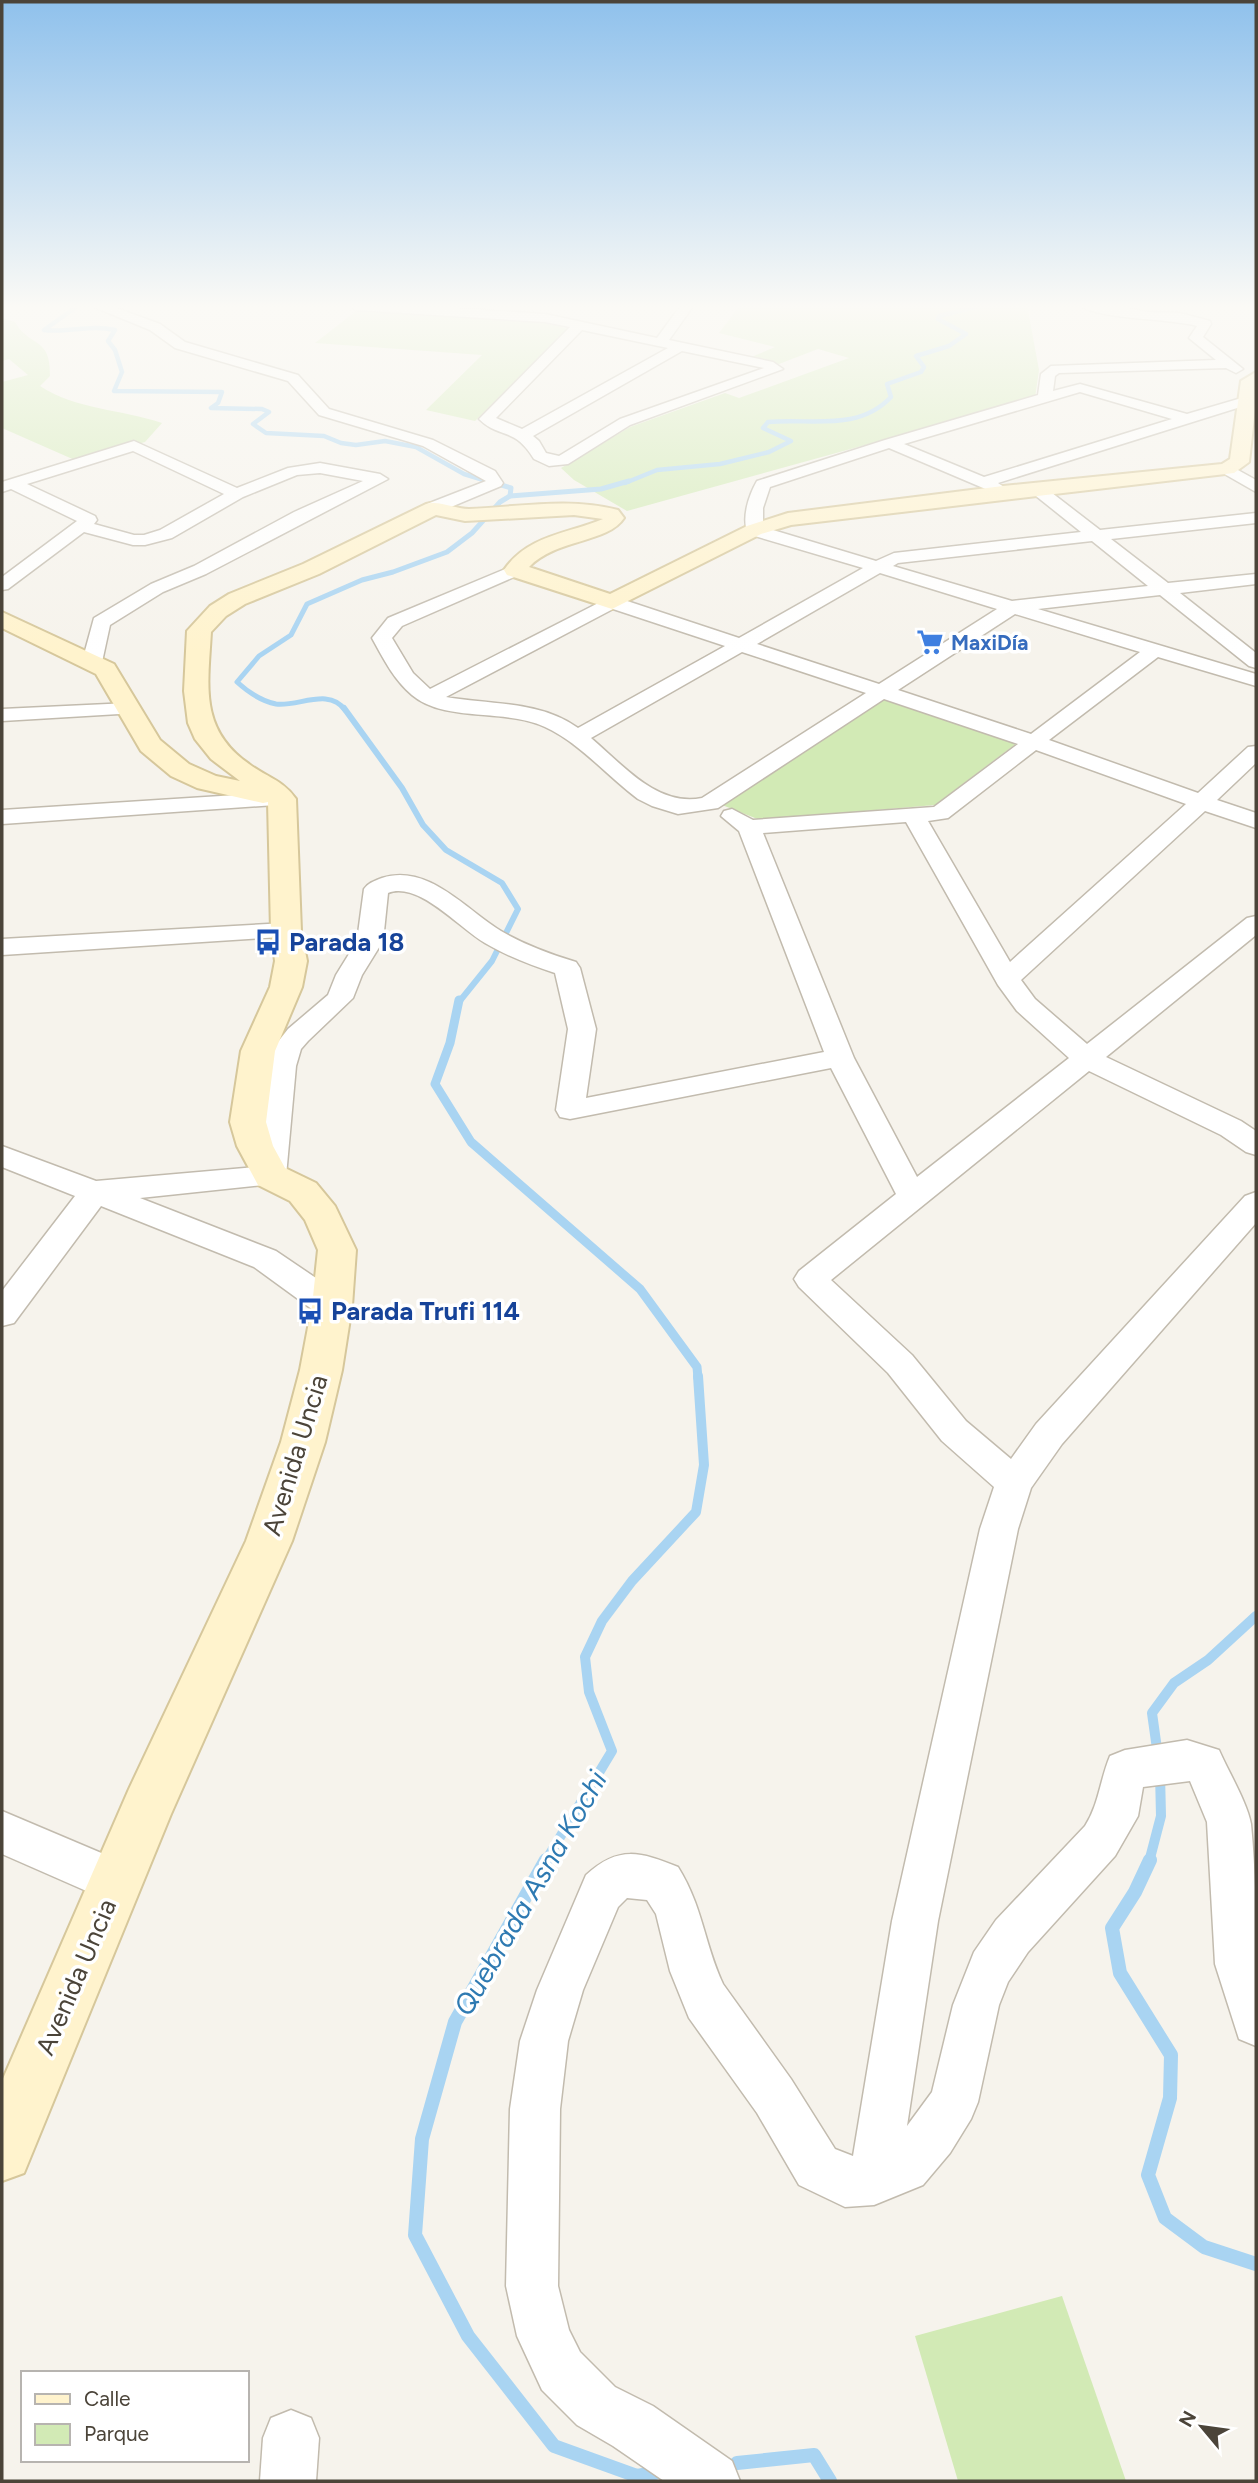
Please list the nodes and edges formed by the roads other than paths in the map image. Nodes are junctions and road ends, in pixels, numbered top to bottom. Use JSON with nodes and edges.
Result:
{"nodes":[{"id":1,"x":354,"y":421,"type":"edge"},
{"id":2,"x":490,"y":421,"type":"edge"},
{"id":3,"x":548,"y":421,"type":"edge"},
{"id":4,"x":628,"y":421,"type":"edge"},
{"id":5,"x":966,"y":421,"type":"edge"},
{"id":6,"x":1180,"y":421,"type":"edge"},
{"id":7,"x":1246,"y":421,"type":"edge"},
{"id":8,"x":523,"y":435,"type":"junction"},
{"id":9,"x":890,"y":443,"type":"junction"},
{"id":10,"x":1256,"y":467,"type":"edge"},
{"id":11,"x":1227,"y":469,"type":"junction"},
{"id":12,"x":983,"y":483,"type":"junction"},
{"id":13,"x":8,"y":486,"type":"edge"},
{"id":14,"x":1256,"y":487,"type":"edge"},
{"id":15,"x":1037,"y":488,"type":"junction"},
{"id":16,"x":1003,"y":492,"type":"junction"},
{"id":17,"x":237,"y":494,"type":"junction"},
{"id":18,"x":433,"y":508,"type":"junction"},
{"id":19,"x":1256,"y":518,"type":"edge"},
{"id":20,"x":82,"y":526,"type":"junction"},
{"id":21,"x":754,"y":530,"type":"junction"},
{"id":22,"x":1096,"y":535,"type":"junction"},
{"id":23,"x":879,"y":566,"type":"junction"},
{"id":24,"x":515,"y":570,"type":"junction"},
{"id":25,"x":1256,"y":579,"type":"edge"},
{"id":26,"x":2,"y":585,"type":"edge"},
{"id":27,"x":1164,"y":589,"type":"junction"},
{"id":28,"x":612,"y":602,"type":"junction"},
{"id":29,"x":1014,"y":606,"type":"junction"},
{"id":30,"x":2,"y":619,"type":"edge"},
{"id":31,"x":1256,"y":643,"type":"edge"},
{"id":32,"x":740,"y":645,"type":"junction"},
{"id":33,"x":1236,"y":646,"type":"junction"},
{"id":34,"x":1155,"y":650,"type":"junction"},
{"id":35,"x":92,"y":662,"type":"junction"},
{"id":36,"x":1256,"y":662,"type":"edge"},
{"id":37,"x":1256,"y":680,"type":"edge"},
{"id":38,"x":882,"y":691,"type":"junction"},
{"id":39,"x":429,"y":698,"type":"junction"},
{"id":40,"x":129,"y":709,"type":"junction"},
{"id":41,"x":2,"y":715,"type":"edge"},
{"id":42,"x":576,"y":738,"type":"junction"},
{"id":43,"x":1033,"y":742,"type":"junction"},
{"id":44,"x":1256,"y":752,"type":"edge"},
{"id":45,"x":282,"y":799,"type":"junction"},
{"id":46,"x":710,"y":803,"type":"junction"},
{"id":47,"x":1200,"y":803,"type":"junction"},
{"id":48,"x":912,"y":813,"type":"junction"},
{"id":49,"x":2,"y":817,"type":"edge"},
{"id":50,"x":1256,"y":821,"type":"edge"},
{"id":51,"x":749,"y":827,"type":"junction"},
{"id":52,"x":1256,"y":923,"type":"edge"},
{"id":53,"x":286,"y":931,"type":"junction"},
{"id":54,"x":2,"y":947,"type":"edge"},
{"id":55,"x":1007,"y":979,"type":"junction"},
{"id":56,"x":840,"y":1058,"type":"junction"},
{"id":57,"x":1087,"y":1059,"type":"junction"},
{"id":58,"x":1256,"y":1144,"type":"edge"},
{"id":59,"x":2,"y":1156,"type":"edge"},
{"id":60,"x":271,"y":1176,"type":"junction"},
{"id":61,"x":94,"y":1192,"type":"junction"},
{"id":62,"x":912,"y":1196,"type":"junction"},
{"id":63,"x":1256,"y":1202,"type":"edge"},
{"id":64,"x":332,"y":1306,"type":"junction"},
{"id":65,"x":2,"y":1314,"type":"edge"},
{"id":66,"x":1014,"y":1483,"type":"junction"},
{"id":67,"x":2,"y":1832,"type":"edge"},
{"id":68,"x":116,"y":1882,"type":"junction"},
{"id":69,"x":1256,"y":2022,"type":"edge"},
{"id":70,"x":2,"y":2151,"type":"edge"},
{"id":71,"x":874,"y":2180,"type":"junction"},
{"id":72,"x":712,"y":2481,"type":"edge"}],
"edges":[{"from":1,"to":18,"type":"street"},
{"from":2,"to":8,"type":"street"},
{"from":3,"to":8,"type":"street"},
{"from":4,"to":8,"type":"street"},
{"from":5,"to":9,"type":"street"},
{"from":6,"to":12,"type":"street"},
{"from":7,"to":11,"type":"street"},
{"from":9,"to":12,"type":"street"},
{"from":9,"to":21,"type":"street"},
{"from":10,"to":11,"type":"street"},
{"from":11,"to":14,"type":"street"},
{"from":11,"to":15,"type":"street"},
{"from":12,"to":16,"type":"street"},
{"from":13,"to":17,"type":"street"},
{"from":13,"to":20,"type":"street"},
{"from":15,"to":16,"type":"street"},
{"from":15,"to":22,"type":"street"},
{"from":16,"to":21,"type":"street"},
{"from":17,"to":20,"type":"street"},
{"from":17,"to":35,"type":"street"},
{"from":18,"to":24,"type":"street"},
{"from":18,"to":45,"type":"street"},
{"from":19,"to":22,"type":"street"},
{"from":20,"to":26,"type":"street"},
{"from":21,"to":23,"type":"street"},
{"from":21,"to":28,"type":"street"},
{"from":22,"to":23,"type":"street"},
{"from":22,"to":27,"type":"street"},
{"from":23,"to":29,"type":"street"},
{"from":23,"to":32,"type":"street"},
{"from":24,"to":28,"type":"street"},
{"from":24,"to":39,"type":"street"},
{"from":25,"to":27,"type":"street"},
{"from":27,"to":29,"type":"street"},
{"from":27,"to":33,"type":"street"},
{"from":28,"to":32,"type":"street"},
{"from":28,"to":39,"type":"street"},
{"from":29,"to":34,"type":"street"},
{"from":29,"to":38,"type":"street"},
{"from":30,"to":35,"type":"street"},
{"from":31,"to":33,"type":"street"},
{"from":32,"to":38,"type":"street"},
{"from":32,"to":42,"type":"street"},
{"from":33,"to":36,"type":"street"},
{"from":34,"to":37,"type":"street"},
{"from":34,"to":43,"type":"street"},
{"from":35,"to":40,"type":"street"},
{"from":38,"to":43,"type":"street"},
{"from":38,"to":46,"type":"street"},
{"from":39,"to":42,"type":"street"},
{"from":40,"to":41,"type":"street"},
{"from":40,"to":45,"type":"street"},
{"from":42,"to":46,"type":"street"},
{"from":43,"to":47,"type":"street"},
{"from":43,"to":48,"type":"street"},
{"from":44,"to":47,"type":"street"},
{"from":45,"to":49,"type":"street"},
{"from":45,"to":53,"type":"street"},
{"from":46,"to":51,"type":"street"},
{"from":47,"to":50,"type":"street"},
{"from":47,"to":55,"type":"street"},
{"from":48,"to":51,"type":"street"},
{"from":48,"to":55,"type":"street"},
{"from":51,"to":56,"type":"street"},
{"from":52,"to":57,"type":"street"},
{"from":53,"to":54,"type":"street"},
{"from":53,"to":60,"type":"street"},
{"from":55,"to":57,"type":"street"},
{"from":56,"to":60,"type":"street"},
{"from":56,"to":62,"type":"street"},
{"from":57,"to":58,"type":"street"},
{"from":57,"to":62,"type":"street"},
{"from":59,"to":61,"type":"street"},
{"from":60,"to":61,"type":"street"},
{"from":60,"to":64,"type":"street","name":"Avenida Uncia"},
{"from":61,"to":64,"type":"street"},
{"from":61,"to":65,"type":"street"},
{"from":62,"to":66,"type":"street"},
{"from":63,"to":66,"type":"street"},
{"from":64,"to":68,"type":"street","name":"Avenida Uncia"},
{"from":66,"to":71,"type":"street"},
{"from":67,"to":68,"type":"street"},
{"from":68,"to":70,"type":"street","name":"Avenida Uncia"},
{"from":69,"to":71,"type":"street"},
{"from":71,"to":72,"type":"street"}]}
